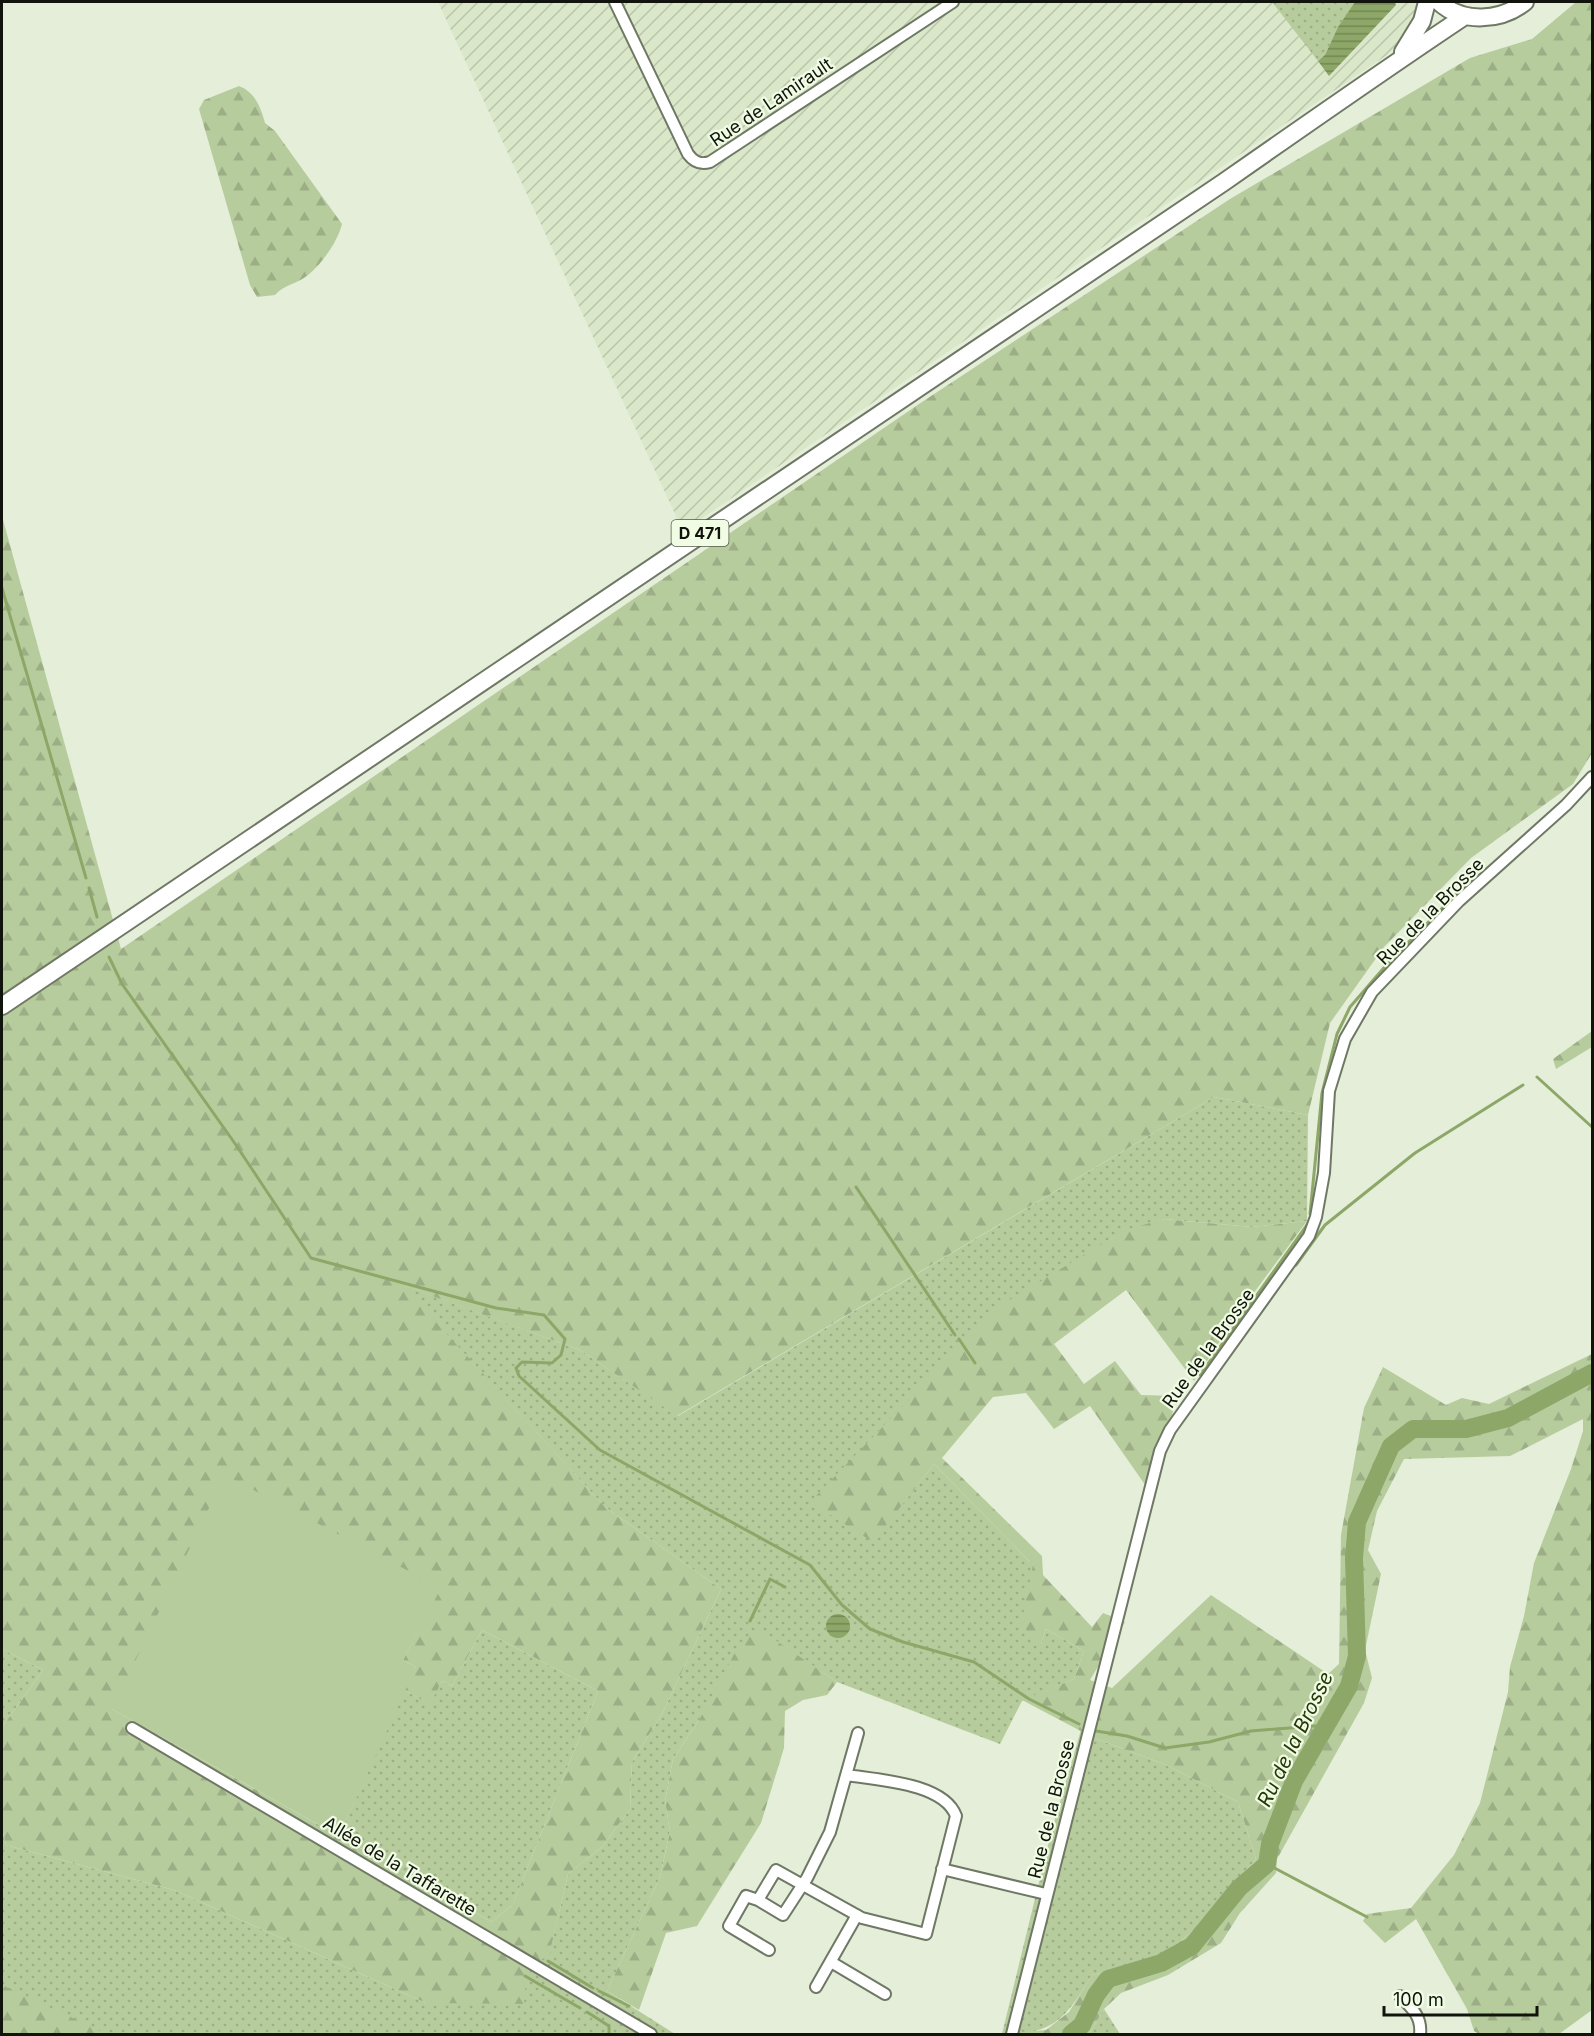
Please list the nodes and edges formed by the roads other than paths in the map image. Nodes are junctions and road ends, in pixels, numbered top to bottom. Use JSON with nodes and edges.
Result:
{"nodes":[{"id":1,"x":615,"y":2,"type":"edge"},
{"id":2,"x":953,"y":2,"type":"edge"},
{"id":3,"x":1426,"y":2,"type":"edge"},
{"id":4,"x":1439,"y":2,"type":"edge"},
{"id":5,"x":1525,"y":2,"type":"edge"},
{"id":6,"x":1466,"y":16,"type":"junction"},
{"id":7,"x":1398,"y":59,"type":"junction"},
{"id":8,"x":1593,"y":777,"type":"edge"},
{"id":9,"x":2,"y":1006,"type":"edge"},
{"id":10,"x":132,"y":1728,"type":"dead end"},
{"id":11,"x":858,"y":1733,"type":"dead end"},
{"id":12,"x":847,"y":1774,"type":"junction"},
{"id":13,"x":942,"y":1869,"type":"junction"},
{"id":14,"x":803,"y":1885,"type":"junction"},
{"id":15,"x":1046,"y":1894,"type":"junction"},
{"id":16,"x":758,"y":1900,"type":"junction"},
{"id":17,"x":856,"y":1915,"type":"junction"},
{"id":18,"x":769,"y":1950,"type":"dead end"},
{"id":19,"x":831,"y":1962,"type":"junction"},
{"id":20,"x":816,"y":1987,"type":"dead end"},
{"id":21,"x":885,"y":1994,"type":"dead end"},
{"id":22,"x":1400,"y":1996,"type":"dead end"},
{"id":23,"x":651,"y":2034,"type":"edge"},
{"id":24,"x":1012,"y":2034,"type":"edge"},
{"id":25,"x":1420,"y":2034,"type":"edge"}],
"edges":[{"from":1,"to":2,"type":"street","name":"Rue de Lamirault"},
{"from":3,"to":7,"type":"main road","number":"D 471"},
{"from":4,"to":6,"type":"main road"},
{"from":5,"to":6,"type":"main road"},
{"from":6,"to":7,"type":"main road","number":"D 471"},
{"from":7,"to":9,"type":"main road","number":"D 471"},
{"from":8,"to":15,"type":"street","name":"Rue de la Brosse"},
{"from":10,"to":23,"type":"street","name":"Allée de la Taffarette"},
{"from":11,"to":12,"type":"street"},
{"from":12,"to":13,"type":"street"},
{"from":12,"to":14,"type":"street"},
{"from":13,"to":15,"type":"street"},
{"from":13,"to":17,"type":"street"},
{"from":14,"to":16,"type":"street"},
{"from":14,"to":16,"type":"street"},
{"from":14,"to":17,"type":"street"},
{"from":15,"to":24,"type":"street","name":"Rue de la Brosse"},
{"from":16,"to":18,"type":"street"},
{"from":17,"to":19,"type":"street"},
{"from":19,"to":20,"type":"street"},
{"from":19,"to":21,"type":"street"},
{"from":22,"to":25,"type":"street"}]}
